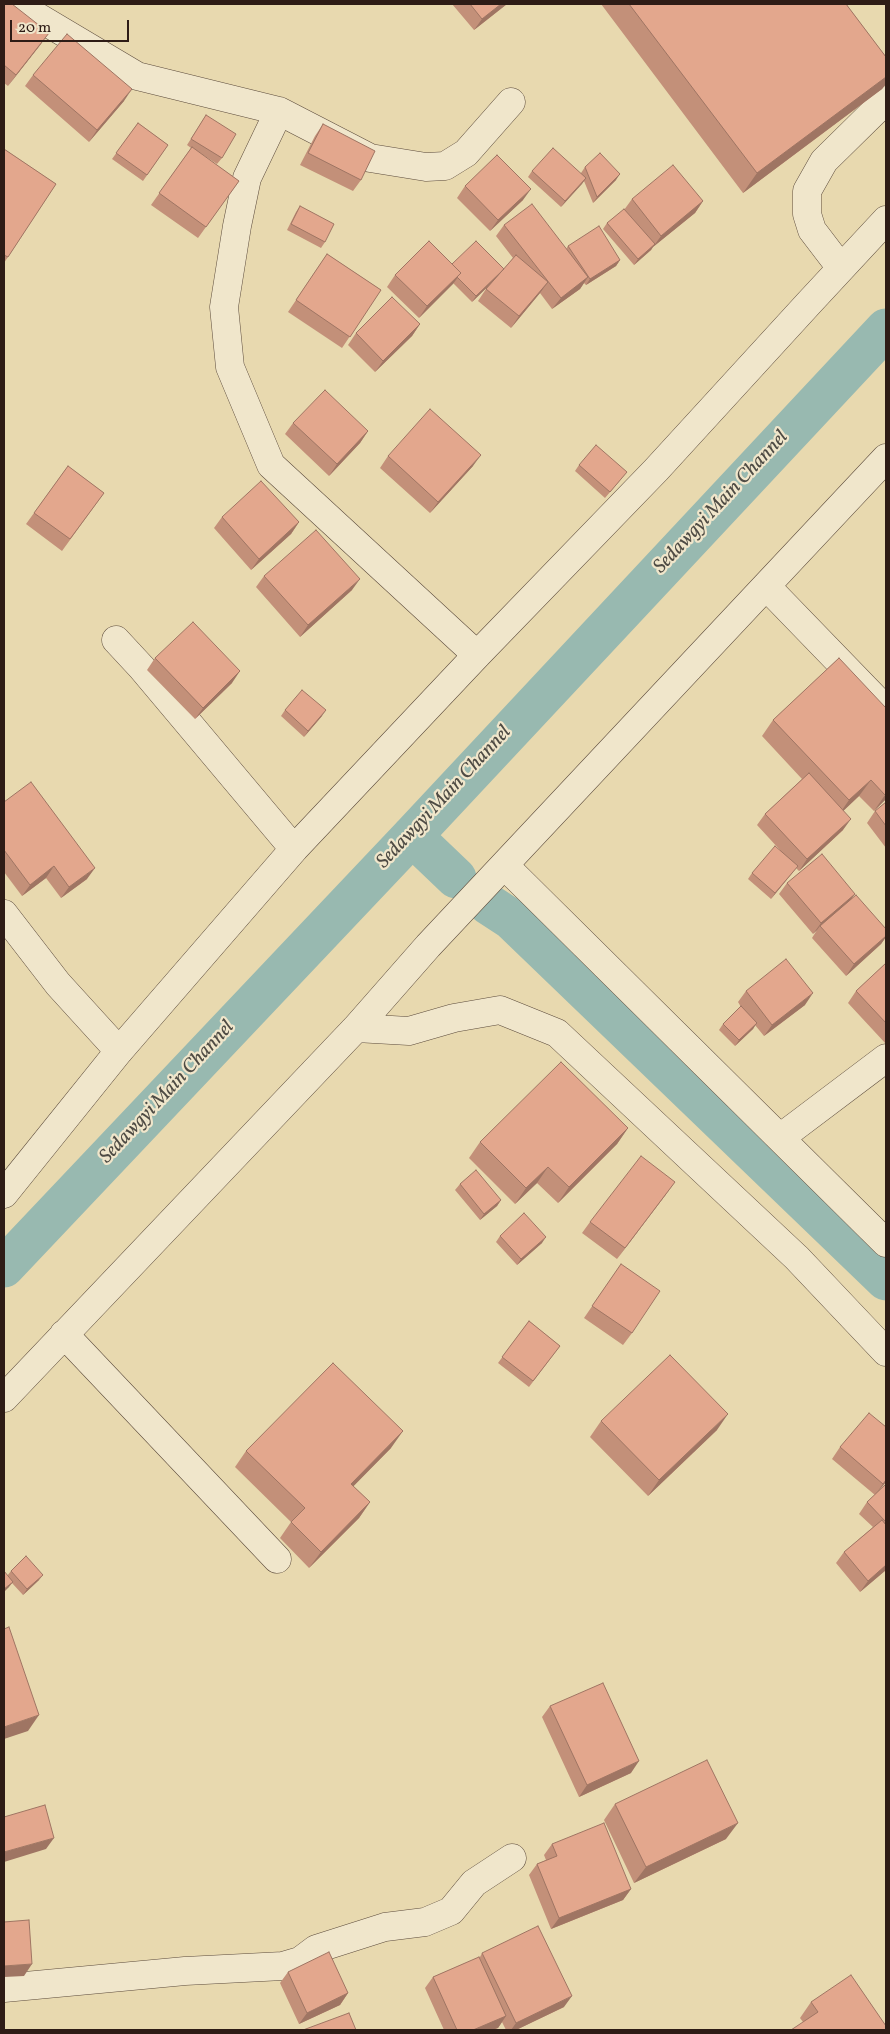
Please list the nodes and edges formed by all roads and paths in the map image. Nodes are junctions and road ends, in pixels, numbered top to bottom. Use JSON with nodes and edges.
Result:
{"nodes":[{"id":1,"x":16,"y":4,"type":"edge"},
{"id":2,"x":886,"y":100,"type":"edge"},
{"id":3,"x":511,"y":102,"type":"dead end"},
{"id":4,"x":279,"y":111,"type":"junction"},
{"id":5,"x":886,"y":220,"type":"edge"},
{"id":6,"x":841,"y":268,"type":"junction"},
{"id":7,"x":886,"y":458,"type":"edge"},
{"id":8,"x":766,"y":586,"type":"junction"},
{"id":9,"x":116,"y":640,"type":"dead end"},
{"id":10,"x":477,"y":654,"type":"junction"},
{"id":11,"x":886,"y":710,"type":"edge"},
{"id":12,"x":294,"y":849,"type":"junction"},
{"id":13,"x":504,"y":865,"type":"junction"},
{"id":14,"x":4,"y":914,"type":"edge"},
{"id":15,"x":356,"y":1028,"type":"junction"},
{"id":16,"x":119,"y":1051,"type":"junction"},
{"id":17,"x":886,"y":1058,"type":"edge"},
{"id":18,"x":780,"y":1138,"type":"junction"},
{"id":19,"x":4,"y":1194,"type":"edge"},
{"id":20,"x":886,"y":1243,"type":"edge"},
{"id":21,"x":64,"y":1334,"type":"junction"},
{"id":22,"x":886,"y":1352,"type":"edge"},
{"id":23,"x":4,"y":1398,"type":"edge"},
{"id":24,"x":277,"y":1559,"type":"dead end"},
{"id":25,"x":512,"y":1858,"type":"dead end"},
{"id":26,"x":4,"y":1988,"type":"edge"}],
"edges":[{"from":1,"to":4,"type":"street"},
{"from":2,"to":6,"type":"street"},
{"from":3,"to":4,"type":"street"},
{"from":4,"to":10,"type":"street"},
{"from":5,"to":6,"type":"street"},
{"from":6,"to":10,"type":"street"},
{"from":7,"to":8,"type":"street"},
{"from":8,"to":11,"type":"street"},
{"from":8,"to":13,"type":"street"},
{"from":9,"to":12,"type":"street"},
{"from":10,"to":12,"type":"street"},
{"from":12,"to":16,"type":"street"},
{"from":13,"to":15,"type":"street"},
{"from":13,"to":18,"type":"street"},
{"from":14,"to":16,"type":"street"},
{"from":15,"to":21,"type":"street"},
{"from":15,"to":22,"type":"street"},
{"from":16,"to":19,"type":"street"},
{"from":17,"to":18,"type":"street"},
{"from":18,"to":20,"type":"street"},
{"from":21,"to":23,"type":"street"},
{"from":21,"to":24,"type":"street"},
{"from":25,"to":26,"type":"street"}]}
